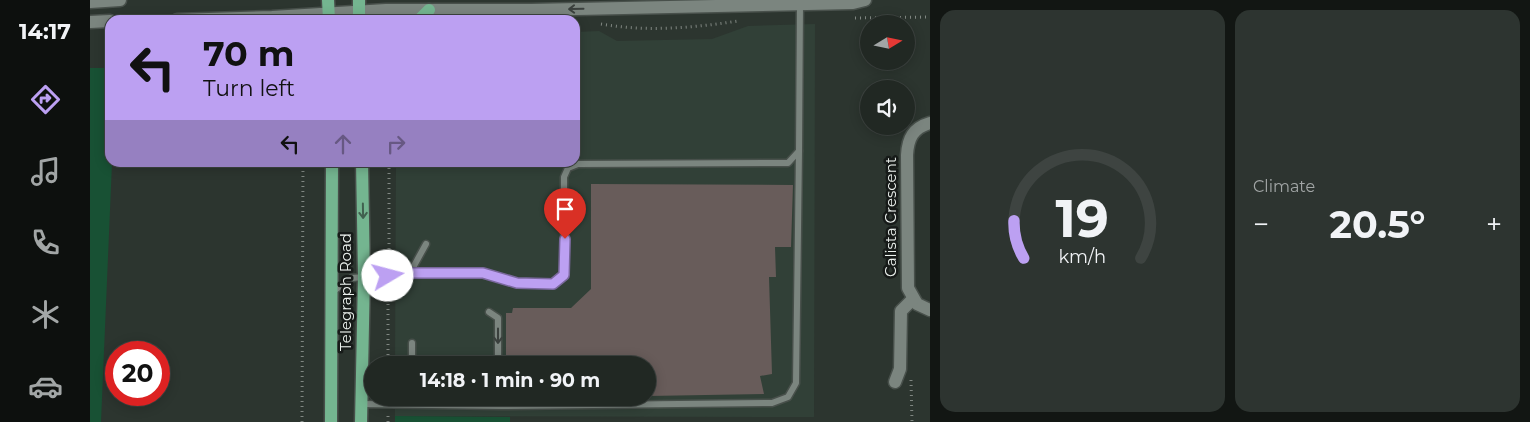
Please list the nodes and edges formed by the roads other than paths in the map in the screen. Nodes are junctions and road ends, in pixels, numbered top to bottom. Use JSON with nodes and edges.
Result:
{"nodes":[{"id":1,"x":120,"y":0,"type":"edge"},
{"id":2,"x":328,"y":0,"type":"edge"},
{"id":3,"x":864,"y":0,"type":"edge"},
{"id":4,"x":90,"y":2,"type":"edge"},
{"id":5,"x":800,"y":2,"type":"edge"},
{"id":6,"x":429,"y":10,"type":"junction"},
{"id":7,"x":359,"y":11,"type":"edge"},
{"id":8,"x":329,"y":15,"type":"edge"},
{"id":9,"x":339,"y":15,"type":"edge"},
{"id":10,"x":424,"y":15,"type":"edge"},
{"id":11,"x":105,"y":21,"type":"edge"},
{"id":12,"x":90,"y":22,"type":"edge"},
{"id":13,"x":930,"y":124,"type":"edge"},
{"id":14,"x":799,"y":151,"type":"junction"},
{"id":15,"x":580,"y":165,"type":"edge"},
{"id":16,"x":332,"y":167,"type":"edge"},
{"id":17,"x":362,"y":167,"type":"edge"},
{"id":18,"x":572,"y":167,"type":"edge"},
{"id":19,"x":426,"y":244,"type":"dead end"},
{"id":20,"x":410,"y":273,"type":"junction"},
{"id":21,"x":364,"y":276,"type":"junction"},
{"id":22,"x":332,"y":292,"type":"junction"},
{"id":23,"x":913,"y":299,"type":"junction"},
{"id":24,"x":930,"y":310,"type":"edge"},
{"id":25,"x":490,"y":312,"type":"dead end"},
{"id":26,"x":412,"y":343,"type":"dead end"},
{"id":27,"x":412,"y":356,"type":"edge"},
{"id":28,"x":498,"y":356,"type":"edge"},
{"id":29,"x":895,"y":382,"type":"dead end"},
{"id":30,"x":361,"y":404,"type":"junction"},
{"id":31,"x":331,"y":422,"type":"edge"},
{"id":32,"x":361,"y":422,"type":"edge"}],
"edges":[{"from":1,"to":4,"type":"main road"},
{"from":2,"to":8,"type":"main road"},
{"from":3,"to":5,"type":"main road"},
{"from":5,"to":6,"type":"main road","one_way":true},
{"from":5,"to":14,"type":"lane"},
{"from":6,"to":7,"type":"main road"},
{"from":6,"to":10,"type":"main road"},
{"from":7,"to":9,"type":"main road"},
{"from":11,"to":12,"type":"main road"},
{"from":13,"to":23,"type":"main road","name":"Calista Crescent"},
{"from":14,"to":15,"type":"lane"},
{"from":14,"to":30,"type":"lane"},
{"from":16,"to":22,"type":"main road","name":"Telegraph Road"},
{"from":17,"to":21,"type":"main road","name":"Telegraph Road","one_way":true},
{"from":18,"to":20,"type":"lane"},
{"from":19,"to":20,"type":"lane"},
{"from":20,"to":21,"type":"lane"},
{"from":21,"to":22,"type":"lane"},
{"from":21,"to":30,"type":"main road","name":"Telegraph Road"},
{"from":22,"to":31,"type":"main road","name":"Telegraph Road"},
{"from":23,"to":24,"type":"main road"},
{"from":23,"to":29,"type":"main road"},
{"from":25,"to":28,"type":"lane","one_way":true},
{"from":26,"to":27,"type":"lane"},
{"from":30,"to":32,"type":"main road","name":"Telegraph Road"}]}
